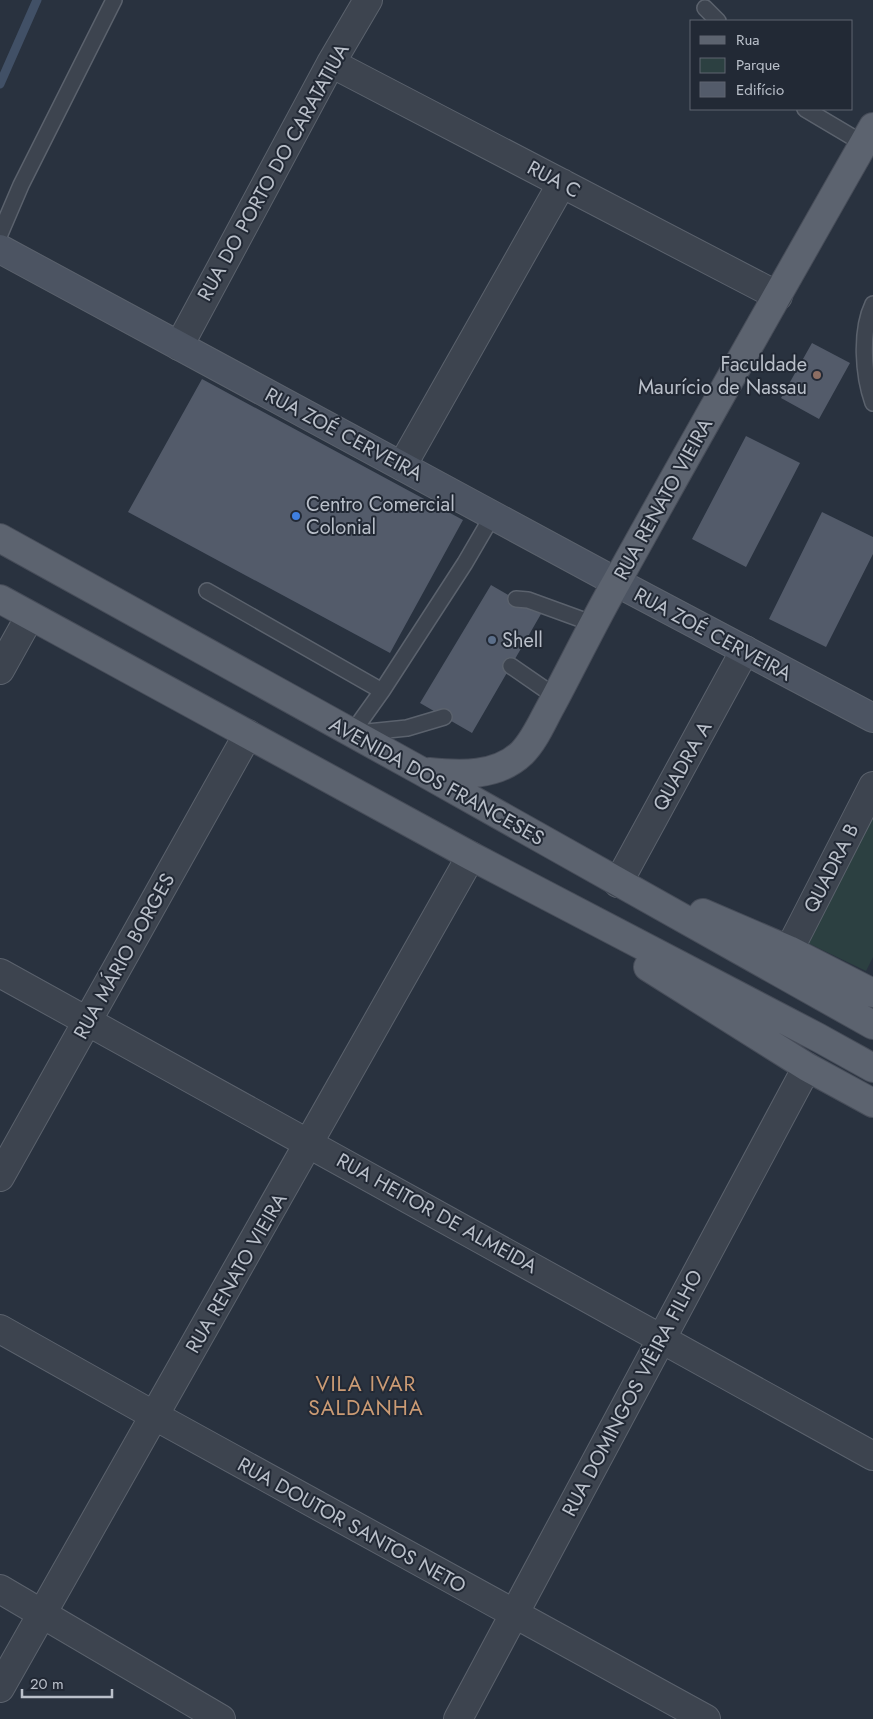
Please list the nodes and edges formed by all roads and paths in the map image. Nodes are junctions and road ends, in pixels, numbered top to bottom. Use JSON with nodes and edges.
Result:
{"nodes":[{"id":1,"x":114,"y":0,"type":"edge"},
{"id":2,"x":368,"y":0,"type":"edge"},
{"id":3,"x":705,"y":8,"type":"dead end"},
{"id":4,"x":717,"y":20,"type":"edge"},
{"id":5,"x":331,"y":63,"type":"junction"},
{"id":6,"x":807,"y":110,"type":"edge"},
{"id":7,"x":868,"y":136,"type":"edge"},
{"id":8,"x":562,"y":183,"type":"junction"},
{"id":9,"x":0,"y":234,"type":"edge"},
{"id":10,"x":0,"y":249,"type":"edge"},
{"id":11,"x":778,"y":296,"type":"junction"},
{"id":12,"x":873,"y":304,"type":"edge"},
{"id":13,"x":179,"y":346,"type":"junction"},
{"id":14,"x":873,"y":403,"type":"edge"},
{"id":15,"x":402,"y":466,"type":"junction"},
{"id":16,"x":493,"y":515,"type":"junction"},
{"id":17,"x":0,"y":538,"type":"edge"},
{"id":18,"x":616,"y":582,"type":"junction"},
{"id":19,"x":207,"y":591,"type":"dead end"},
{"id":20,"x":0,"y":599,"type":"edge"},
{"id":21,"x":516,"y":599,"type":"dead end"},
{"id":22,"x":30,"y":616,"type":"junction"},
{"id":23,"x":594,"y":624,"type":"junction"},
{"id":24,"x":745,"y":650,"type":"junction"},
{"id":25,"x":511,"y":666,"type":"dead end"},
{"id":26,"x":0,"y":670,"type":"edge"},
{"id":27,"x":382,"y":691,"type":"junction"},
{"id":28,"x":556,"y":697,"type":"junction"},
{"id":29,"x":444,"y":717,"type":"dead end"},
{"id":30,"x":873,"y":718,"type":"edge"},
{"id":31,"x":352,"y":733,"type":"junction"},
{"id":32,"x":248,"y":734,"type":"junction"},
{"id":33,"x":421,"y":771,"type":"junction"},
{"id":34,"x":873,"y":786,"type":"edge"},
{"id":35,"x":471,"y":856,"type":"junction"},
{"id":36,"x":618,"y":883,"type":"junction"},
{"id":37,"x":789,"y":950,"type":"junction"},
{"id":38,"x":0,"y":973,"type":"edge"},
{"id":39,"x":873,"y":992,"type":"edge"},
{"id":40,"x":88,"y":1021,"type":"junction"},
{"id":41,"x":873,"y":1025,"type":"edge"},
{"id":42,"x":807,"y":1067,"type":"junction"},
{"id":43,"x":873,"y":1068,"type":"edge"},
{"id":44,"x":873,"y":1103,"type":"edge"},
{"id":45,"x":310,"y":1143,"type":"junction"},
{"id":46,"x":0,"y":1177,"type":"edge"},
{"id":47,"x":0,"y":1329,"type":"edge"},
{"id":48,"x":661,"y":1338,"type":"junction"},
{"id":49,"x":155,"y":1416,"type":"junction"},
{"id":50,"x":873,"y":1456,"type":"edge"},
{"id":51,"x":0,"y":1589,"type":"edge"},
{"id":52,"x":43,"y":1613,"type":"junction"},
{"id":53,"x":514,"y":1614,"type":"junction"},
{"id":54,"x":0,"y":1688,"type":"edge"},
{"id":55,"x":221,"y":1719,"type":"edge"},
{"id":56,"x":458,"y":1719,"type":"edge"},
{"id":57,"x":706,"y":1719,"type":"edge"}],
"edges":[{"from":1,"to":9,"type":"lane"},
{"from":2,"to":5,"type":"street","name":"RUA DO PORTO DO CARATATIUA"},
{"from":3,"to":4,"type":"lane"},
{"from":5,"to":8,"type":"street","name":"RUA C"},
{"from":5,"to":13,"type":"street","name":"RUA DO PORTO DO CARATATIUA"},
{"from":6,"to":7,"type":"lane"},
{"from":7,"to":11,"type":"main road","name":"RUA RENATO VIEIRA"},
{"from":8,"to":11,"type":"street","name":"RUA C"},
{"from":8,"to":15,"type":"street"},
{"from":10,"to":13,"type":"street","name":"RUA ZOÉ CERVEIRA"},
{"from":11,"to":18,"type":"main road","name":"RUA RENATO VIEIRA"},
{"from":12,"to":14,"type":"lane"},
{"from":13,"to":15,"type":"street","name":"RUA ZOÉ CERVEIRA"},
{"from":15,"to":16,"type":"street","name":"RUA ZOÉ CERVEIRA"},
{"from":16,"to":18,"type":"street","name":"RUA ZOÉ CERVEIRA"},
{"from":16,"to":27,"type":"lane"},
{"from":17,"to":31,"type":"main road","name":"AVENIDA DOS FRANCESES"},
{"from":18,"to":23,"type":"main road","name":"RUA RENATO VIEIRA"},
{"from":18,"to":24,"type":"street","name":"RUA ZOÉ CERVEIRA"},
{"from":19,"to":27,"type":"lane"},
{"from":20,"to":22,"type":"main road"},
{"from":21,"to":23,"type":"lane"},
{"from":22,"to":26,"type":"street"},
{"from":22,"to":32,"type":"main road"},
{"from":23,"to":28,"type":"main road","name":"RUA RENATO VIEIRA"},
{"from":24,"to":30,"type":"street","name":"RUA ZOÉ CERVEIRA"},
{"from":24,"to":36,"type":"street","name":"QUADRA A"},
{"from":25,"to":28,"type":"lane"},
{"from":27,"to":31,"type":"lane"},
{"from":28,"to":33,"type":"main road","name":"RUA RENATO VIEIRA"},
{"from":29,"to":31,"type":"lane"},
{"from":31,"to":33,"type":"main road","name":"AVENIDA DOS FRANCESES"},
{"from":32,"to":35,"type":"main road"},
{"from":32,"to":40,"type":"street","name":"RUA MÁRIO BORGES"},
{"from":33,"to":36,"type":"main road","name":"AVENIDA DOS FRANCESES"},
{"from":34,"to":37,"type":"street","name":"QUADRA B"},
{"from":35,"to":42,"type":"main road"},
{"from":35,"to":43,"type":"main road"},
{"from":35,"to":45,"type":"street","name":"RUA RENATO VIEIRA"},
{"from":36,"to":37,"type":"main road"},
{"from":36,"to":41,"type":"main road","name":"AVENIDA DOS FRANCESES"},
{"from":37,"to":39,"type":"main road"},
{"from":38,"to":40,"type":"street","name":"RUA HEITOR DE ALMEIDA"},
{"from":40,"to":45,"type":"street","name":"RUA HEITOR DE ALMEIDA"},
{"from":40,"to":46,"type":"street","name":"RUA MÁRIO BORGES"},
{"from":42,"to":44,"type":"main road"},
{"from":42,"to":48,"type":"street","name":"RUA DOMINGOS VIÊIRA FILHO"},
{"from":45,"to":48,"type":"street","name":"RUA HEITOR DE ALMEIDA"},
{"from":45,"to":49,"type":"street","name":"RUA RENATO VIEIRA"},
{"from":47,"to":49,"type":"street","name":"RUA DOUTOR SANTOS NETO"},
{"from":48,"to":50,"type":"street","name":"RUA HEITOR DE ALMEIDA"},
{"from":48,"to":53,"type":"street","name":"RUA DOMINGOS VIÊIRA FILHO"},
{"from":49,"to":52,"type":"street","name":"RUA RENATO VIEIRA"},
{"from":49,"to":53,"type":"street","name":"RUA DOUTOR SANTOS NETO"},
{"from":51,"to":52,"type":"street"},
{"from":52,"to":54,"type":"street","name":"RUA RENATO VIEIRA"},
{"from":52,"to":55,"type":"street"},
{"from":53,"to":56,"type":"street","name":"RUA DOMINGOS VIÊIRA FILHO"},
{"from":53,"to":57,"type":"street","name":"RUA DOUTOR SANTOS NETO"}]}
